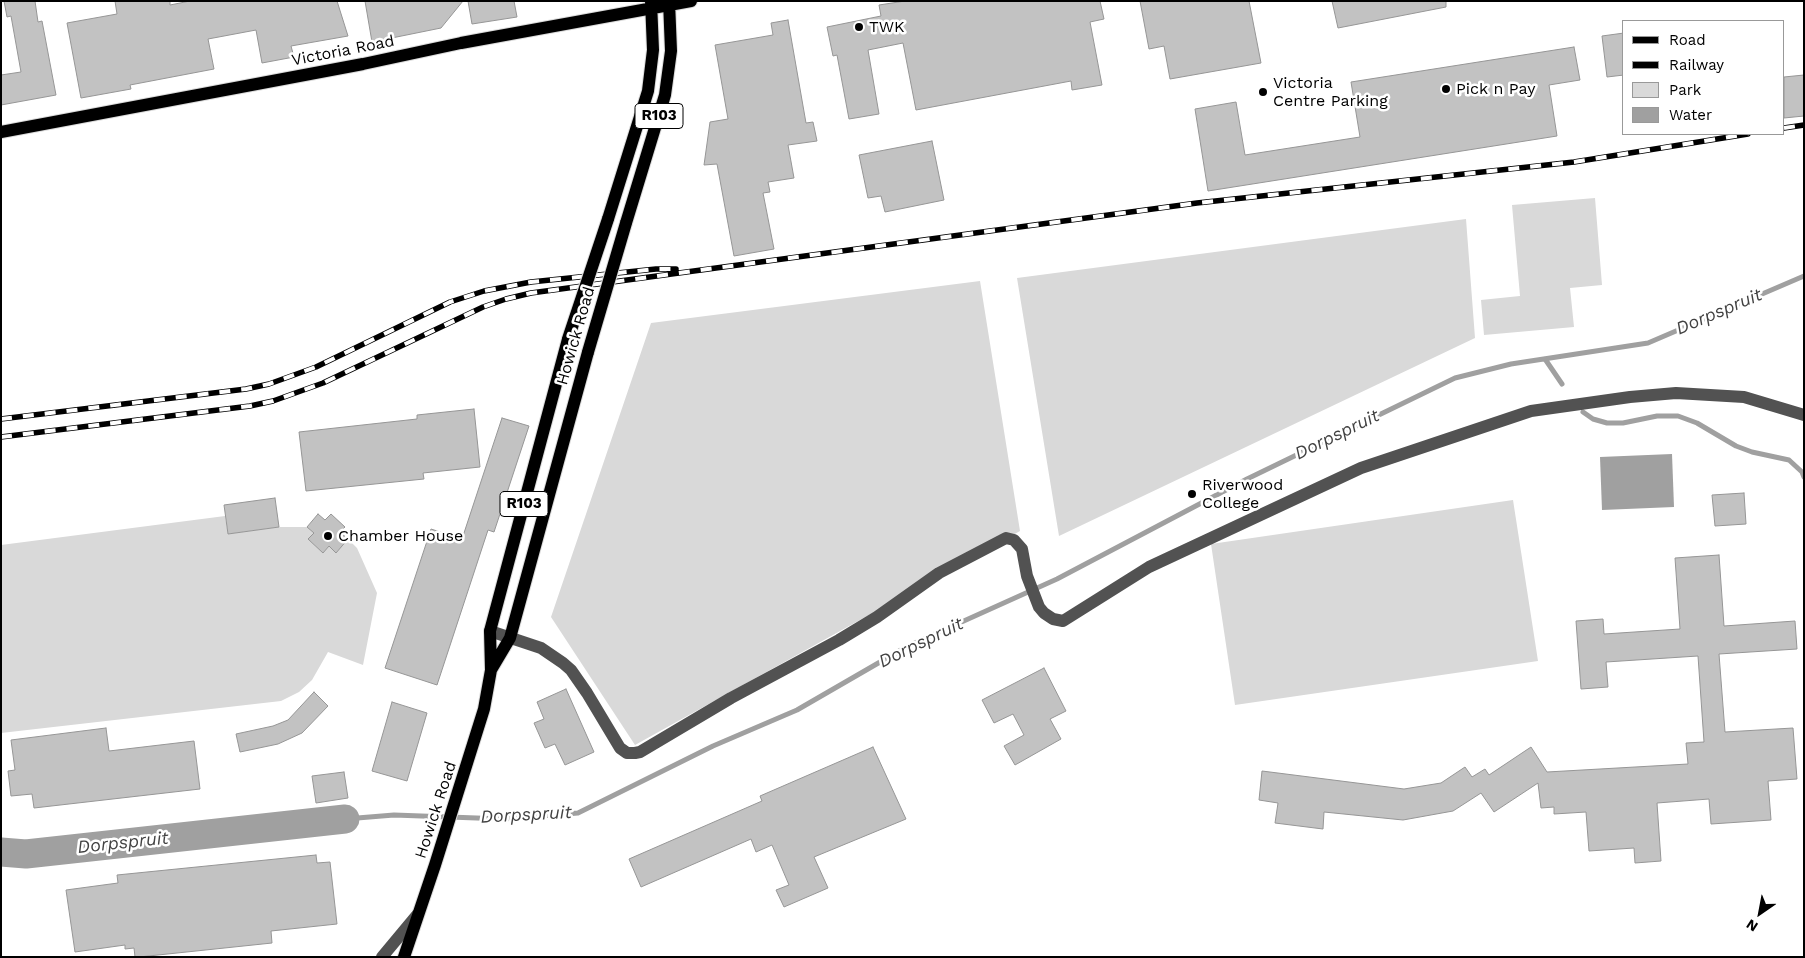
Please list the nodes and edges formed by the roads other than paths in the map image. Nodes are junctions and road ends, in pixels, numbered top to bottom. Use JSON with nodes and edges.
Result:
{"nodes":[{"id":1,"x":691,"y":1,"type":"edge"},
{"id":2,"x":669,"y":3,"type":"edge"},
{"id":3,"x":652,"y":5,"type":"edge"},
{"id":4,"x":1,"y":132,"type":"edge"},
{"id":5,"x":1804,"y":415,"type":"edge"},
{"id":6,"x":490,"y":631,"type":"junction"},
{"id":7,"x":510,"y":638,"type":"junction"},
{"id":8,"x":491,"y":670,"type":"junction"},
{"id":9,"x":418,"y":914,"type":"junction"},
{"id":10,"x":382,"y":957,"type":"edge"},
{"id":11,"x":404,"y":957,"type":"edge"}],
"edges":[{"from":1,"to":2,"type":"main road","name":"Victoria Road"},
{"from":2,"to":3,"type":"main road","name":"Victoria Road"},
{"from":2,"to":7,"type":"main road","name":"Howick Road","number":"R103","bridge":true},
{"from":3,"to":4,"type":"main road","name":"Victoria Road"},
{"from":3,"to":6,"type":"main road","name":"Howick Road","number":"R103","bridge":true},
{"from":5,"to":7,"type":"street"},
{"from":6,"to":7,"type":"street"},
{"from":6,"to":8,"type":"main road","name":"Howick Road","number":"R103"},
{"from":7,"to":8,"type":"main road","name":"Howick Road","number":"R103"},
{"from":8,"to":9,"type":"main road","name":"Howick Road","number":"R103"},
{"from":9,"to":10,"type":"street"},
{"from":9,"to":11,"type":"main road","name":"Howick Road","number":"R103"}]}
